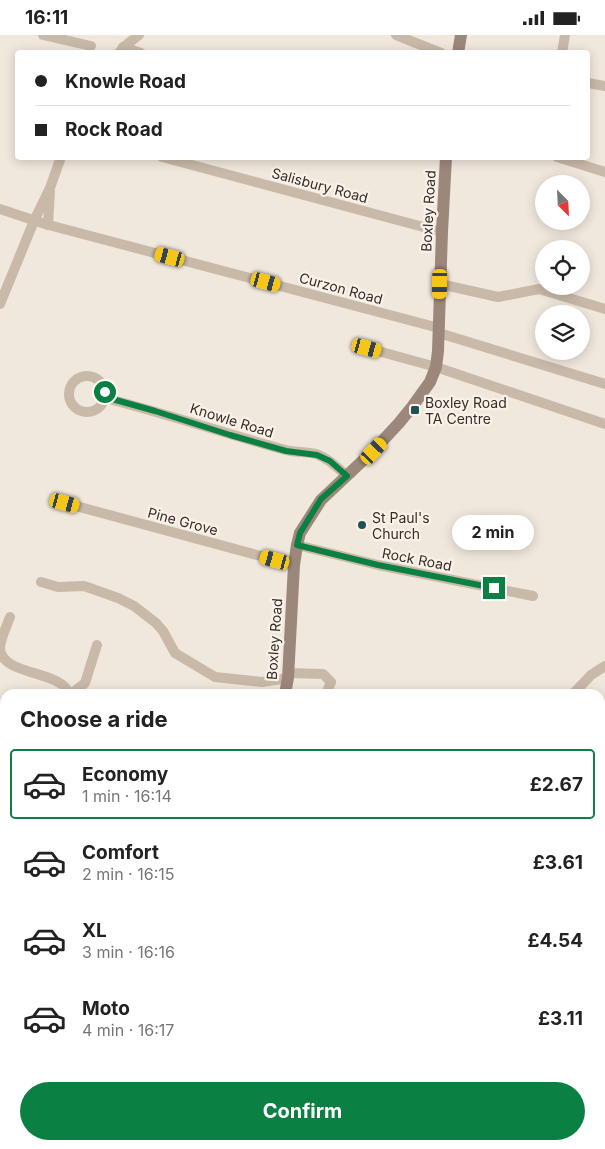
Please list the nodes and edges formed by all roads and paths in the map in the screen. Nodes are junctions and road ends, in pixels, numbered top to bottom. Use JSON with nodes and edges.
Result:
{"nodes":[{"id":1,"x":139,"y":35,"type":"edge"},
{"id":2,"x":396,"y":35,"type":"edge"},
{"id":3,"x":461,"y":35,"type":"edge"},
{"id":4,"x":565,"y":35,"type":"edge"},
{"id":5,"x":49,"y":36,"type":"edge"},
{"id":6,"x":91,"y":46,"type":"dead end"},
{"id":7,"x":121,"y":50,"type":"edge"},
{"id":8,"x":434,"y":50,"type":"edge"},
{"id":9,"x":458,"y":50,"type":"edge"},
{"id":10,"x":562,"y":50,"type":"edge"},
{"id":11,"x":590,"y":83,"type":"edge"},
{"id":12,"x":605,"y":86,"type":"edge"},
{"id":13,"x":60,"y":160,"type":"edge"},
{"id":14,"x":173,"y":160,"type":"edge"},
{"id":15,"x":446,"y":160,"type":"edge"},
{"id":16,"x":567,"y":160,"type":"edge"},
{"id":17,"x":605,"y":172,"type":"edge"},
{"id":18,"x":50,"y":188,"type":"junction"},
{"id":19,"x":0,"y":209,"type":"edge"},
{"id":20,"x":34,"y":221,"type":"junction"},
{"id":21,"x":48,"y":225,"type":"junction"},
{"id":22,"x":442,"y":232,"type":"junction"},
{"id":23,"x":440,"y":284,"type":"junction"},
{"id":24,"x":0,"y":304,"type":"edge"},
{"id":25,"x":605,"y":309,"type":"edge"},
{"id":26,"x":439,"y":331,"type":"junction"},
{"id":27,"x":367,"y":348,"type":"dead end"},
{"id":28,"x":436,"y":367,"type":"junction"},
{"id":29,"x":605,"y":384,"type":"edge"},
{"id":30,"x":105,"y":397,"type":"dead end"},
{"id":31,"x":605,"y":424,"type":"edge"},
{"id":32,"x":347,"y":476,"type":"junction"},
{"id":33,"x":65,"y":503,"type":"dead end"},
{"id":34,"x":297,"y":545,"type":"junction"},
{"id":35,"x":294,"y":565,"type":"junction"},
{"id":36,"x":41,"y":582,"type":"dead end"},
{"id":37,"x":533,"y":596,"type":"dead end"},
{"id":38,"x":10,"y":617,"type":"dead end"},
{"id":39,"x":97,"y":645,"type":"dead end"},
{"id":40,"x":605,"y":666,"type":"edge"},
{"id":41,"x":288,"y":675,"type":"junction"},
{"id":42,"x":67,"y":689,"type":"edge"},
{"id":43,"x":77,"y":689,"type":"edge"},
{"id":44,"x":287,"y":689,"type":"edge"},
{"id":45,"x":328,"y":689,"type":"edge"},
{"id":46,"x":577,"y":689,"type":"edge"}],
"edges":[{"from":1,"to":7,"type":"street"},
{"from":2,"to":8,"type":"street"},
{"from":3,"to":9,"type":"street"},
{"from":4,"to":10,"type":"street"},
{"from":5,"to":6,"type":"street"},
{"from":11,"to":12,"type":"street"},
{"from":13,"to":18,"type":"street"},
{"from":14,"to":22,"type":"street","name":"Salisbury Road"},
{"from":15,"to":22,"type":"street","name":"Boxley Road"},
{"from":16,"to":17,"type":"street"},
{"from":18,"to":20,"type":"street"},
{"from":18,"to":21,"type":"street"},
{"from":19,"to":20,"type":"street","name":"Curzon Road"},
{"from":20,"to":21,"type":"street","name":"Curzon Road"},
{"from":20,"to":24,"type":"street"},
{"from":21,"to":26,"type":"street","name":"Curzon Road"},
{"from":22,"to":23,"type":"street","name":"Boxley Road"},
{"from":23,"to":25,"type":"street"},
{"from":23,"to":26,"type":"street","name":"Boxley Road"},
{"from":26,"to":28,"type":"street","name":"Boxley Road"},
{"from":26,"to":29,"type":"street","name":"Curzon Road"},
{"from":27,"to":28,"type":"street"},
{"from":28,"to":31,"type":"street"},
{"from":28,"to":32,"type":"street","name":"Boxley Road"},
{"from":30,"to":32,"type":"street","name":"Knowle Road"},
{"from":32,"to":34,"type":"street","name":"Boxley Road"},
{"from":33,"to":35,"type":"street","name":"Pine Grove"},
{"from":34,"to":35,"type":"street","name":"Boxley Road"},
{"from":34,"to":37,"type":"street","name":"Rock Road"},
{"from":35,"to":41,"type":"street","name":"Boxley Road"},
{"from":36,"to":41,"type":"street"},
{"from":38,"to":42,"type":"street"},
{"from":39,"to":43,"type":"street"},
{"from":40,"to":46,"type":"street"},
{"from":41,"to":44,"type":"street","name":"Boxley Road"},
{"from":41,"to":45,"type":"street"}]}
